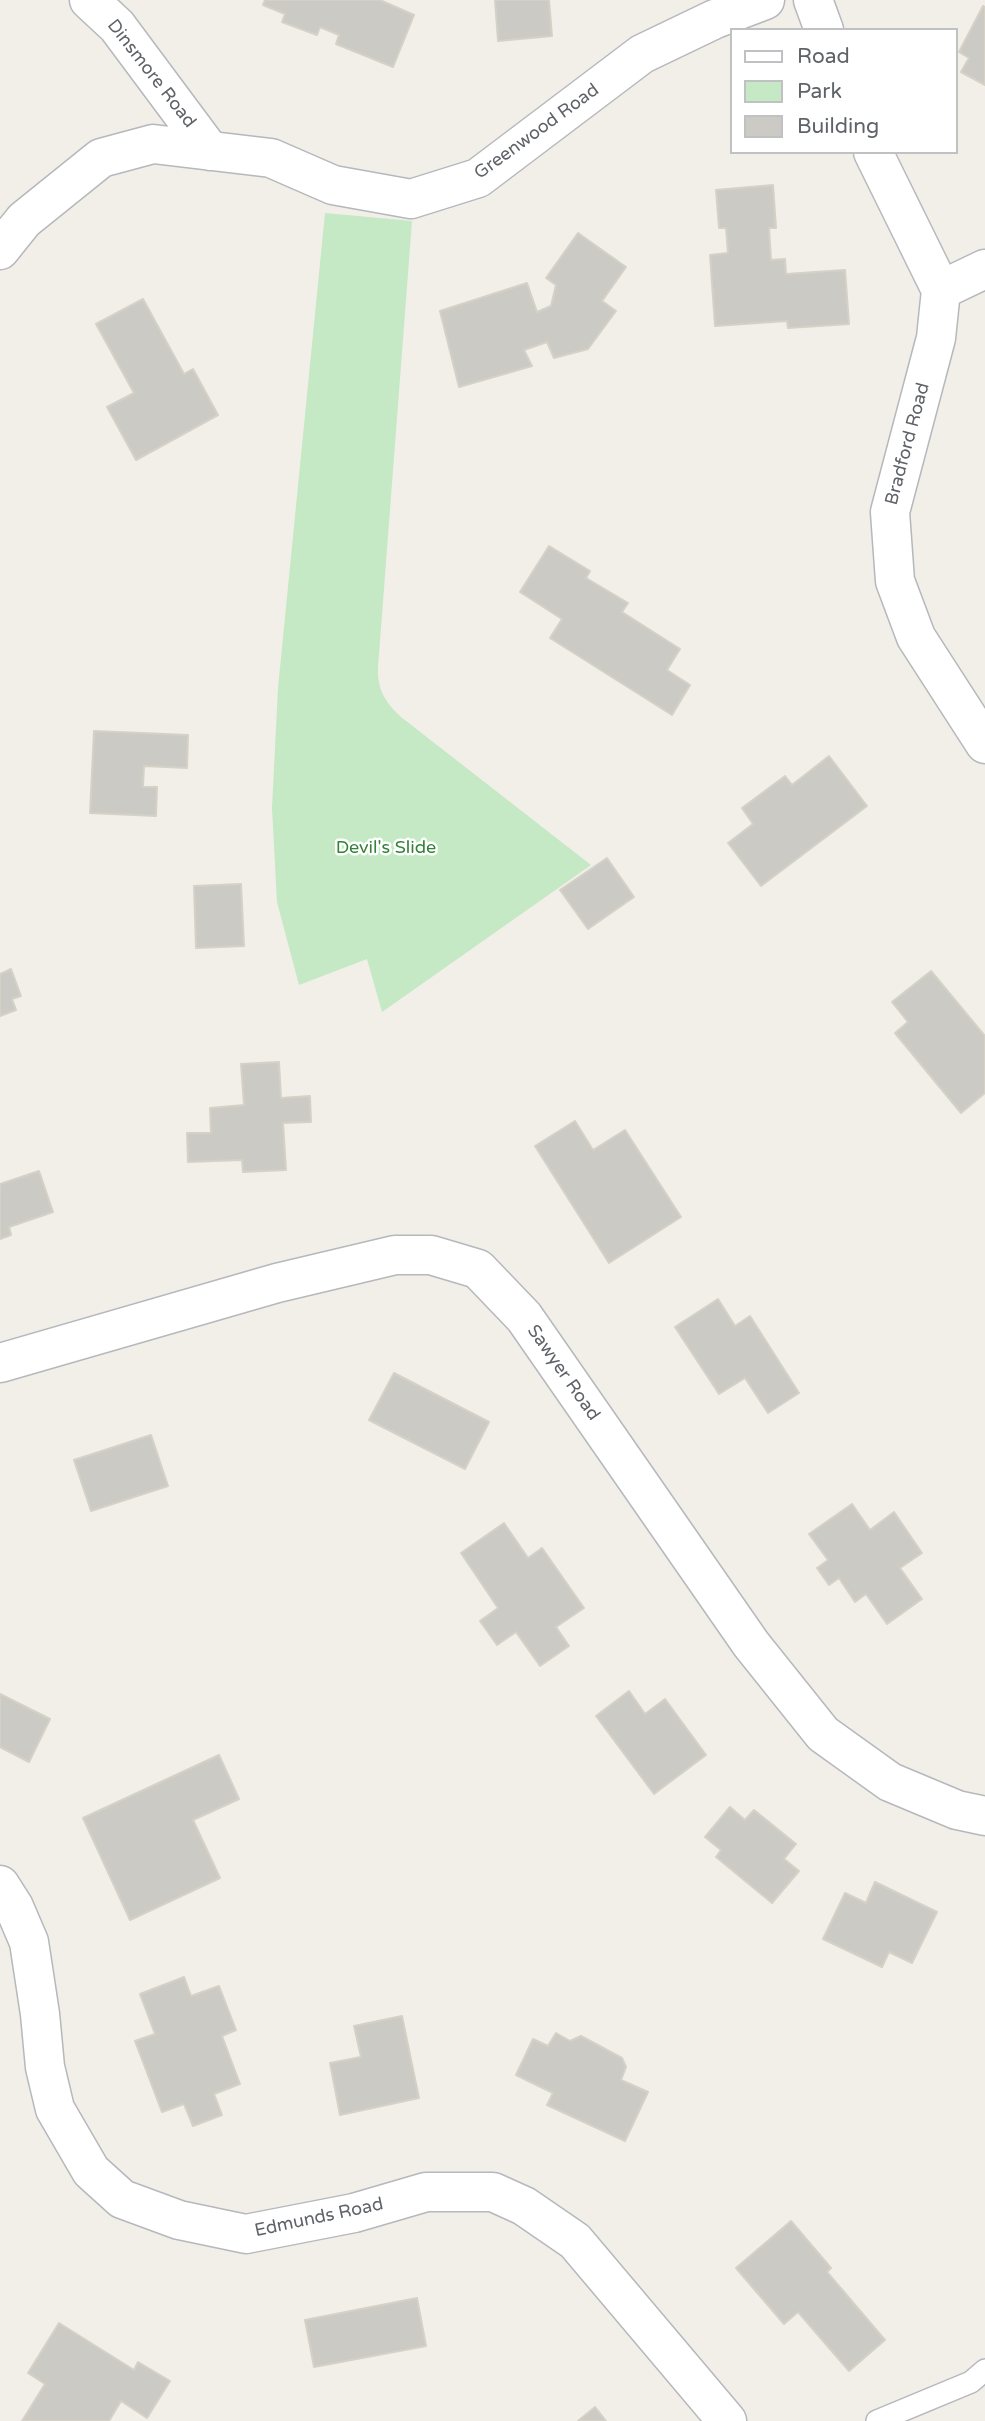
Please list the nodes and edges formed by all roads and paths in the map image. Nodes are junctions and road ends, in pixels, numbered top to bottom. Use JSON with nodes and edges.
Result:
{"nodes":[{"id":1,"x":89,"y":0,"type":"edge"},
{"id":2,"x":765,"y":0,"type":"edge"},
{"id":3,"x":813,"y":0,"type":"edge"},
{"id":4,"x":823,"y":28,"type":"edge"},
{"id":5,"x":209,"y":151,"type":"junction"},
{"id":6,"x":874,"y":154,"type":"edge"},
{"id":7,"x":0,"y":250,"type":"edge"},
{"id":8,"x":985,"y":269,"type":"edge"},
{"id":9,"x":941,"y":290,"type":"junction"},
{"id":10,"x":985,"y":744,"type":"edge"},
{"id":11,"x":0,"y":1363,"type":"edge"},
{"id":12,"x":985,"y":1816,"type":"edge"},
{"id":13,"x":0,"y":1885,"type":"edge"},
{"id":14,"x":985,"y":2370,"type":"edge"},
{"id":15,"x":727,"y":2421,"type":"edge"},
{"id":16,"x":877,"y":2421,"type":"edge"}],
"edges":[{"from":1,"to":5,"type":"street","name":"Dinsmore Road"},
{"from":2,"to":5,"type":"street","name":"Greenwood Road"},
{"from":3,"to":4,"type":"street"},
{"from":5,"to":7,"type":"street","name":"Greenwood Road"},
{"from":6,"to":9,"type":"street"},
{"from":8,"to":9,"type":"street"},
{"from":9,"to":10,"type":"street","name":"Bradford Road"},
{"from":11,"to":12,"type":"street","name":"Sawyer Road"},
{"from":13,"to":15,"type":"street","name":"Edmunds Road"},
{"from":14,"to":16,"type":"lane"}]}
